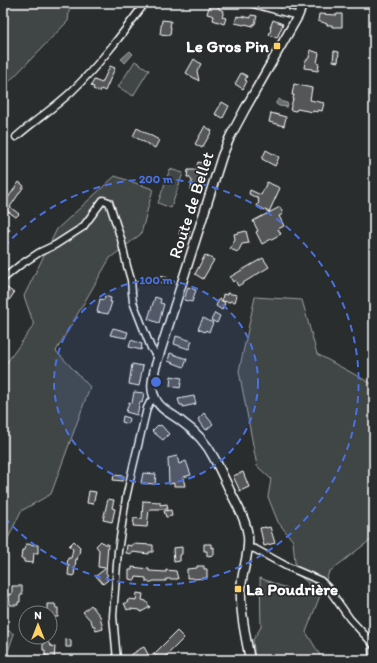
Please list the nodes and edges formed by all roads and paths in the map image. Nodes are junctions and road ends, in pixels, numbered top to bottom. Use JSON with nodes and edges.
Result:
{"nodes":[{"id":1,"x":144,"y":3,"type":"edge"},
{"id":2,"x":250,"y":3,"type":"edge"},
{"id":3,"x":285,"y":3,"type":"edge"},
{"id":4,"x":303,"y":3,"type":"edge"},
{"id":5,"x":285,"y":12,"type":"junction"},
{"id":6,"x":298,"y":16,"type":"junction"},
{"id":7,"x":16,"y":137,"type":"dead end"},
{"id":8,"x":3,"y":279,"type":"edge"},
{"id":9,"x":158,"y":358,"type":"junction"},
{"id":10,"x":155,"y":398,"type":"junction"},
{"id":11,"x":248,"y":548,"type":"junction"},
{"id":12,"x":374,"y":645,"type":"edge"},
{"id":13,"x":117,"y":660,"type":"edge"},
{"id":14,"x":250,"y":660,"type":"edge"}],
"edges":[{"from":1,"to":7,"type":"street"},
{"from":2,"to":5,"type":"street"},
{"from":3,"to":5,"type":"street"},
{"from":4,"to":6,"type":"main road","name":"Route de Bellet"},
{"from":5,"to":6,"type":"street"},
{"from":6,"to":9,"type":"main road","name":"Route de Bellet"},
{"from":8,"to":9,"type":"street"},
{"from":9,"to":10,"type":"main road","name":"Route de Bellet"},
{"from":10,"to":11,"type":"main road"},
{"from":10,"to":13,"type":"street"},
{"from":11,"to":12,"type":"street"},
{"from":11,"to":14,"type":"main road"}]}
